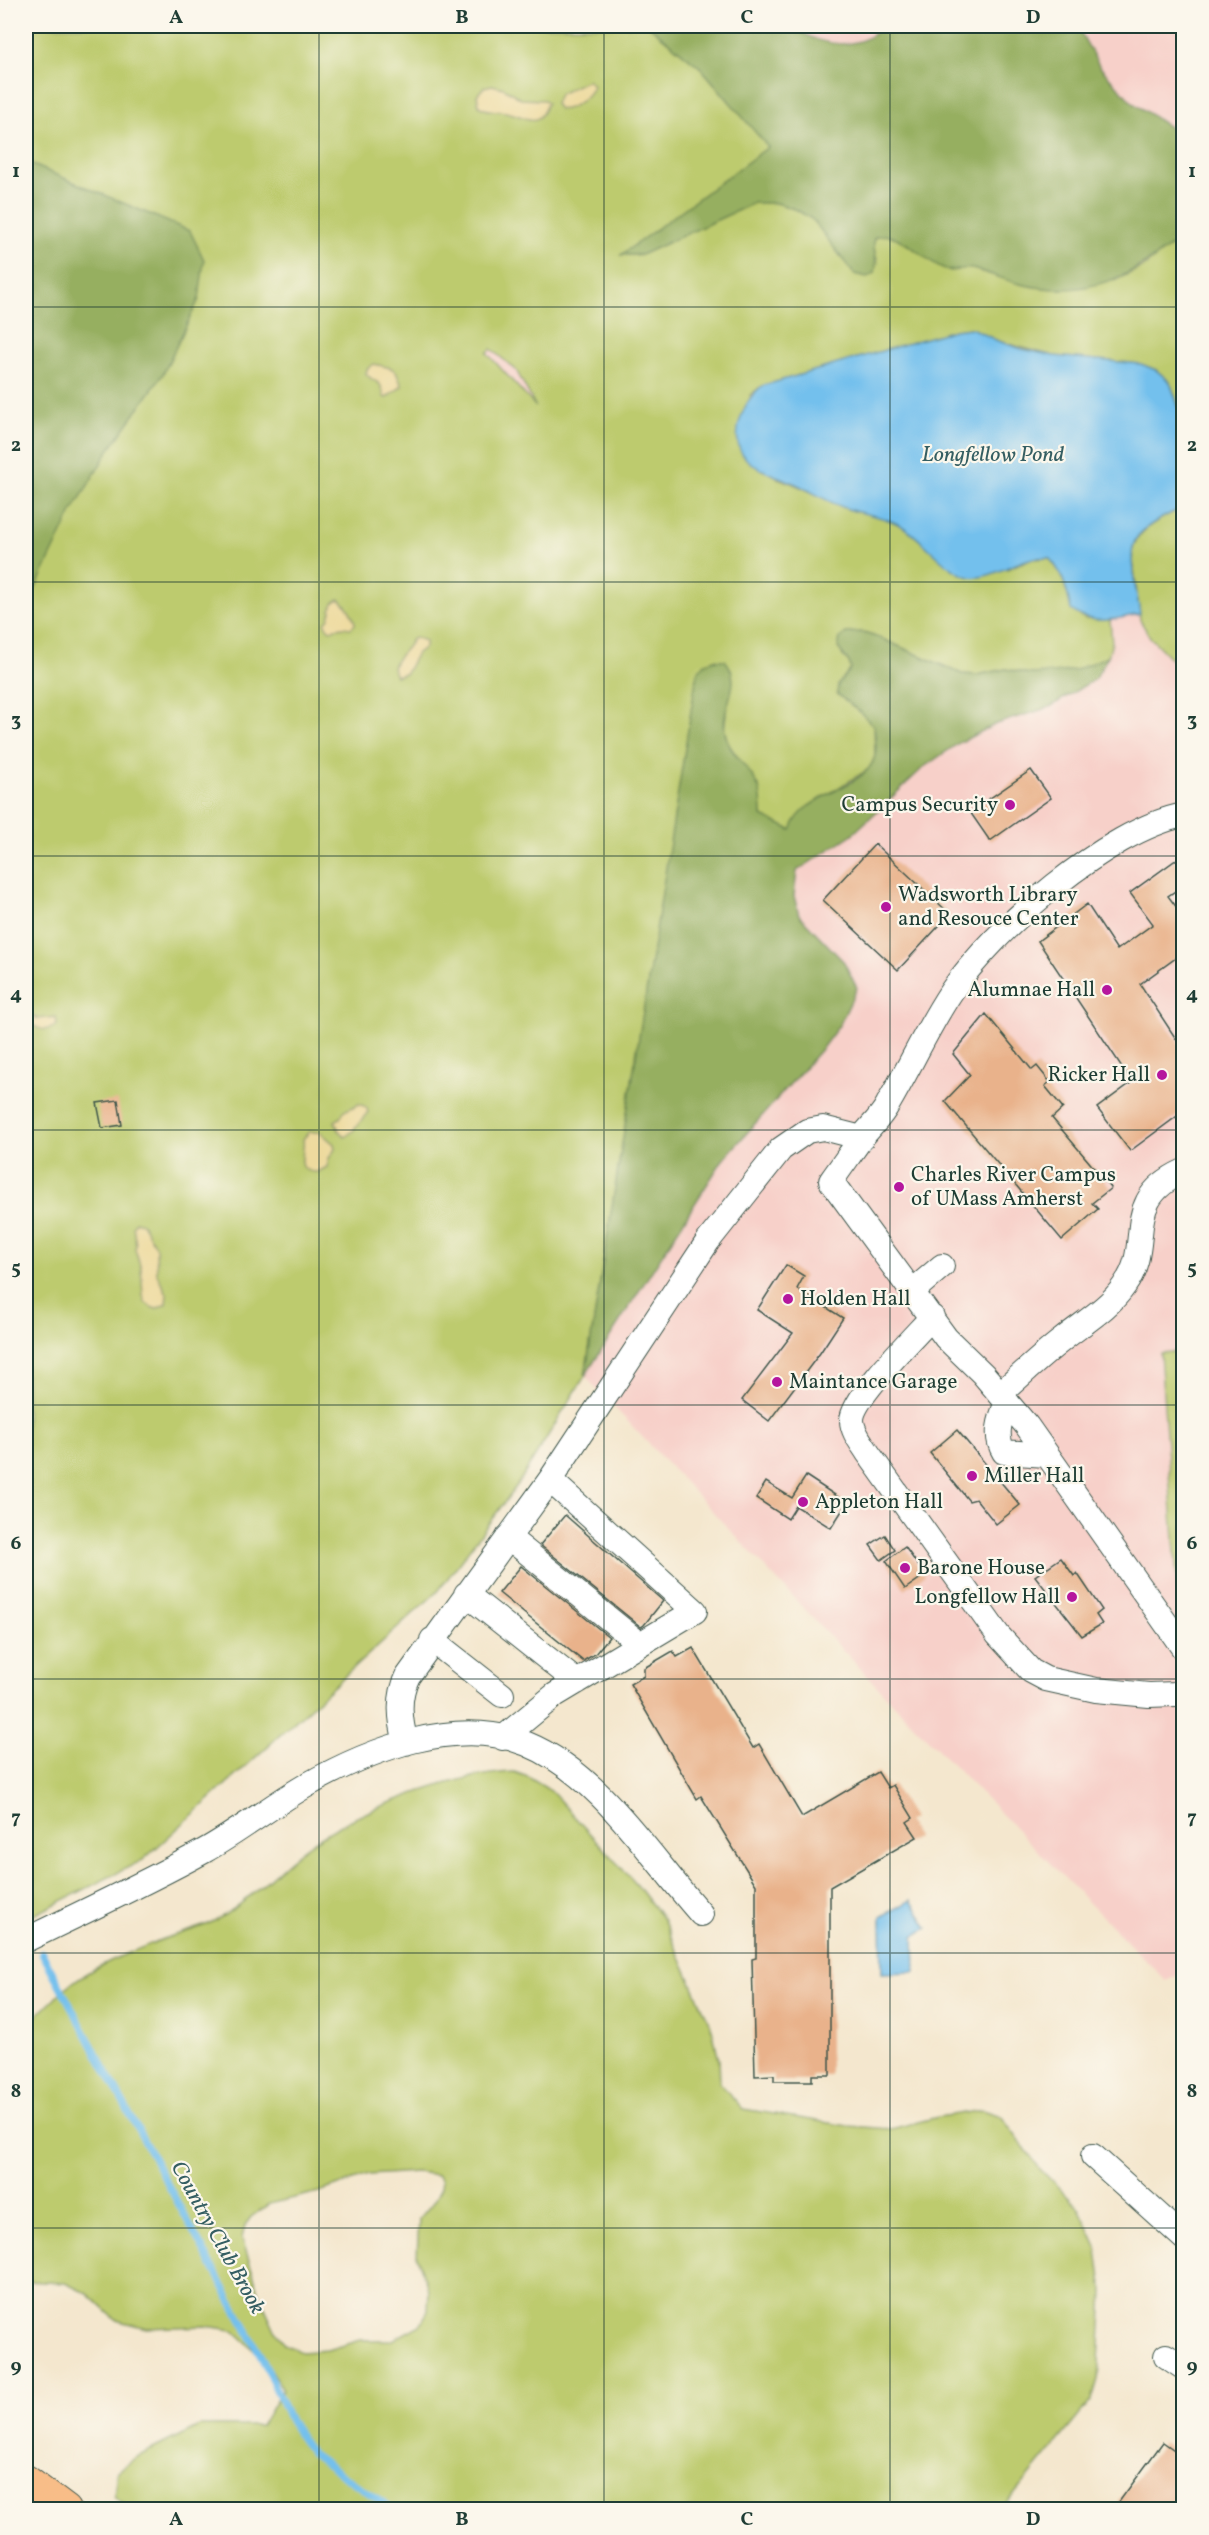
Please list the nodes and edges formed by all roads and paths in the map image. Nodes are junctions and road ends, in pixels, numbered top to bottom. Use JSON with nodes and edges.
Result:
{"nodes":[{"id":1,"x":1184,"y":815,"type":"edge"},
{"id":2,"x":862,"y":1138,"type":"junction"},
{"id":3,"x":1184,"y":1171,"type":"edge"},
{"id":4,"x":942,"y":1266,"type":"dead end"},
{"id":5,"x":914,"y":1290,"type":"junction"},
{"id":6,"x":932,"y":1317,"type":"junction"},
{"id":7,"x":1004,"y":1398,"type":"junction"},
{"id":8,"x":1047,"y":1455,"type":"junction"},
{"id":9,"x":550,"y":1480,"type":"junction"},
{"id":10,"x":508,"y":1537,"type":"junction"},
{"id":11,"x":466,"y":1594,"type":"junction"},
{"id":12,"x":432,"y":1640,"type":"junction"},
{"id":13,"x":640,"y":1644,"type":"junction"},
{"id":14,"x":1184,"y":1649,"type":"edge"},
{"id":15,"x":577,"y":1682,"type":"junction"},
{"id":16,"x":1184,"y":1691,"type":"edge"},
{"id":17,"x":502,"y":1695,"type":"dead end"},
{"id":18,"x":503,"y":1738,"type":"junction"},
{"id":19,"x":406,"y":1743,"type":"junction"},
{"id":20,"x":700,"y":1914,"type":"dead end"},
{"id":21,"x":26,"y":1940,"type":"edge"},
{"id":22,"x":1093,"y":2156,"type":"dead end"},
{"id":23,"x":1184,"y":2238,"type":"edge"},
{"id":24,"x":26,"y":2480,"type":"edge"},
{"id":25,"x":66,"y":2510,"type":"edge"}],
"edges":[{"from":1,"to":2,"type":"lane"},
{"from":2,"to":5,"type":"lane"},
{"from":2,"to":9,"type":"lane"},
{"from":3,"to":7,"type":"lane"},
{"from":4,"to":5,"type":"lane"},
{"from":5,"to":6,"type":"lane"},
{"from":6,"to":7,"type":"lane"},
{"from":6,"to":16,"type":"lane"},
{"from":7,"to":8,"type":"lane"},
{"from":7,"to":8,"type":"lane"},
{"from":8,"to":14,"type":"lane"},
{"from":9,"to":10,"type":"lane"},
{"from":9,"to":13,"type":"lane"},
{"from":10,"to":11,"type":"lane"},
{"from":10,"to":13,"type":"lane"},
{"from":11,"to":12,"type":"lane"},
{"from":11,"to":15,"type":"lane"},
{"from":12,"to":17,"type":"lane"},
{"from":12,"to":19,"type":"lane"},
{"from":13,"to":15,"type":"lane"},
{"from":15,"to":18,"type":"lane"},
{"from":18,"to":19,"type":"lane"},
{"from":18,"to":20,"type":"lane"},
{"from":19,"to":21,"type":"lane"},
{"from":22,"to":23,"type":"lane"},
{"from":24,"to":25,"type":"main road"}]}
